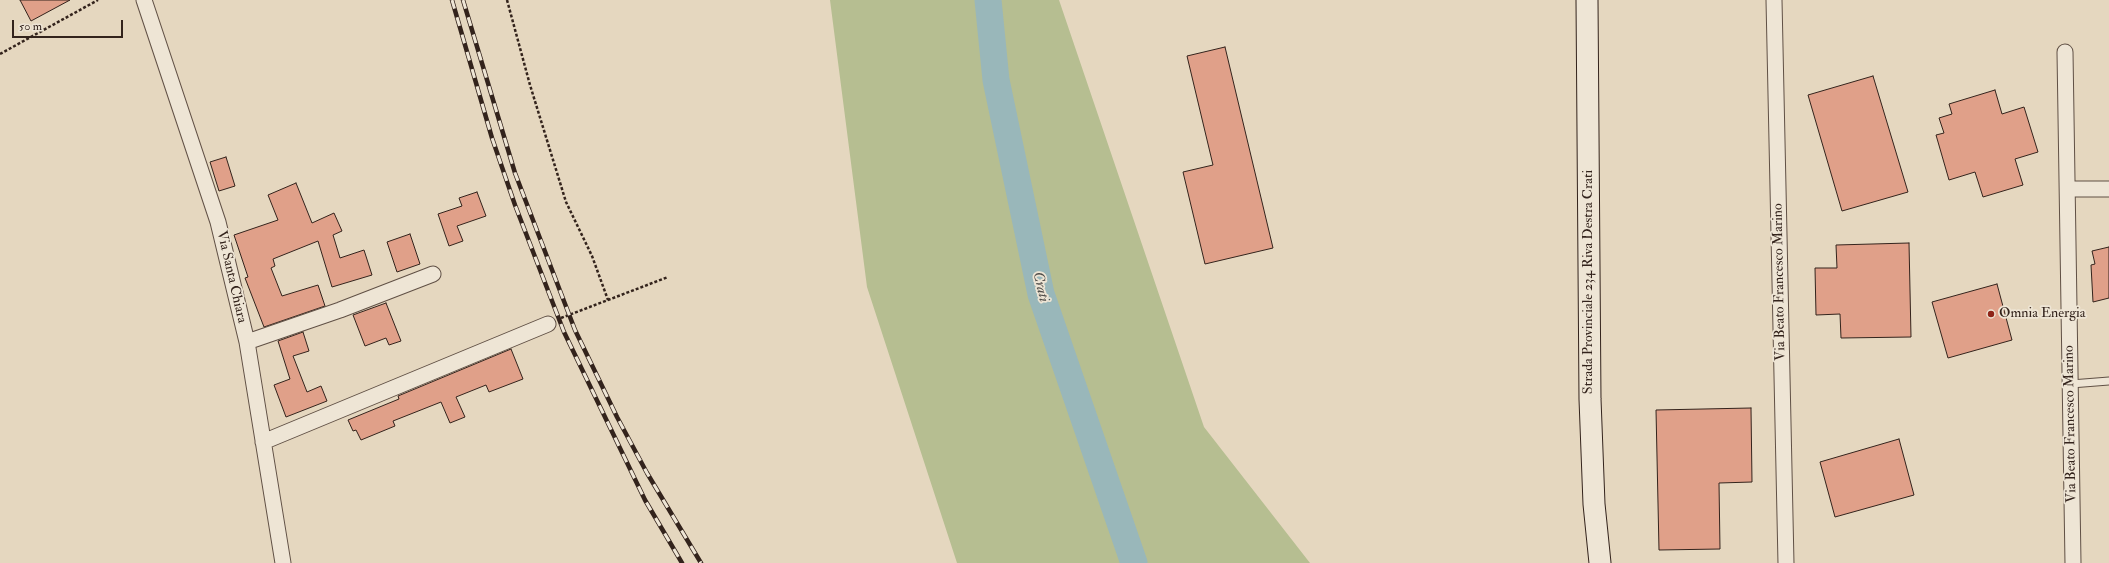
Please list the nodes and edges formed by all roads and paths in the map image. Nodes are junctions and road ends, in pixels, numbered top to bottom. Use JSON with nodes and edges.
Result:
{"nodes":[{"id":1,"x":98,"y":0,"type":"edge"},
{"id":2,"x":144,"y":0,"type":"edge"},
{"id":3,"x":507,"y":0,"type":"edge"},
{"id":4,"x":1587,"y":0,"type":"edge"},
{"id":5,"x":1774,"y":0,"type":"edge"},
{"id":6,"x":2065,"y":52,"type":"dead end"},
{"id":7,"x":0,"y":54,"type":"edge"},
{"id":8,"x":2068,"y":189,"type":"junction"},
{"id":9,"x":2109,"y":189,"type":"edge"},
{"id":10,"x":433,"y":274,"type":"dead end"},
{"id":11,"x":668,"y":277,"type":"dead end"},
{"id":12,"x":608,"y":300,"type":"junction"},
{"id":13,"x":548,"y":324,"type":"joint"},
{"id":14,"x":247,"y":342,"type":"junction"},
{"id":15,"x":2109,"y":381,"type":"edge"},
{"id":16,"x":2071,"y":384,"type":"junction"},
{"id":17,"x":263,"y":442,"type":"junction"},
{"id":18,"x":283,"y":563,"type":"edge"},
{"id":19,"x":1600,"y":563,"type":"edge"},
{"id":20,"x":1786,"y":563,"type":"edge"},
{"id":21,"x":2073,"y":563,"type":"edge"}],
"edges":[{"from":1,"to":7,"type":"path"},
{"from":2,"to":14,"type":"street","name":"Via Santa Chiara"},
{"from":3,"to":12,"type":"path"},
{"from":4,"to":19,"type":"main road","name":"Strada Provinciale 234 Riva Destra Crati"},
{"from":5,"to":20,"type":"street","name":"Via Beato Francesco Marino"},
{"from":6,"to":8,"type":"street","name":"Via Beato Francesco Marino"},
{"from":8,"to":9,"type":"street"},
{"from":8,"to":16,"type":"street","name":"Via Beato Francesco Marino"},
{"from":10,"to":14,"type":"street"},
{"from":11,"to":12,"type":"path"},
{"from":12,"to":13,"type":"path"},
{"from":13,"to":17,"type":"street"},
{"from":14,"to":17,"type":"street","name":"Via Santa Chiara"},
{"from":15,"to":16,"type":"lane"},
{"from":16,"to":21,"type":"street","name":"Via Beato Francesco Marino"},
{"from":17,"to":18,"type":"street","name":"Via Santa Chiara"}]}
